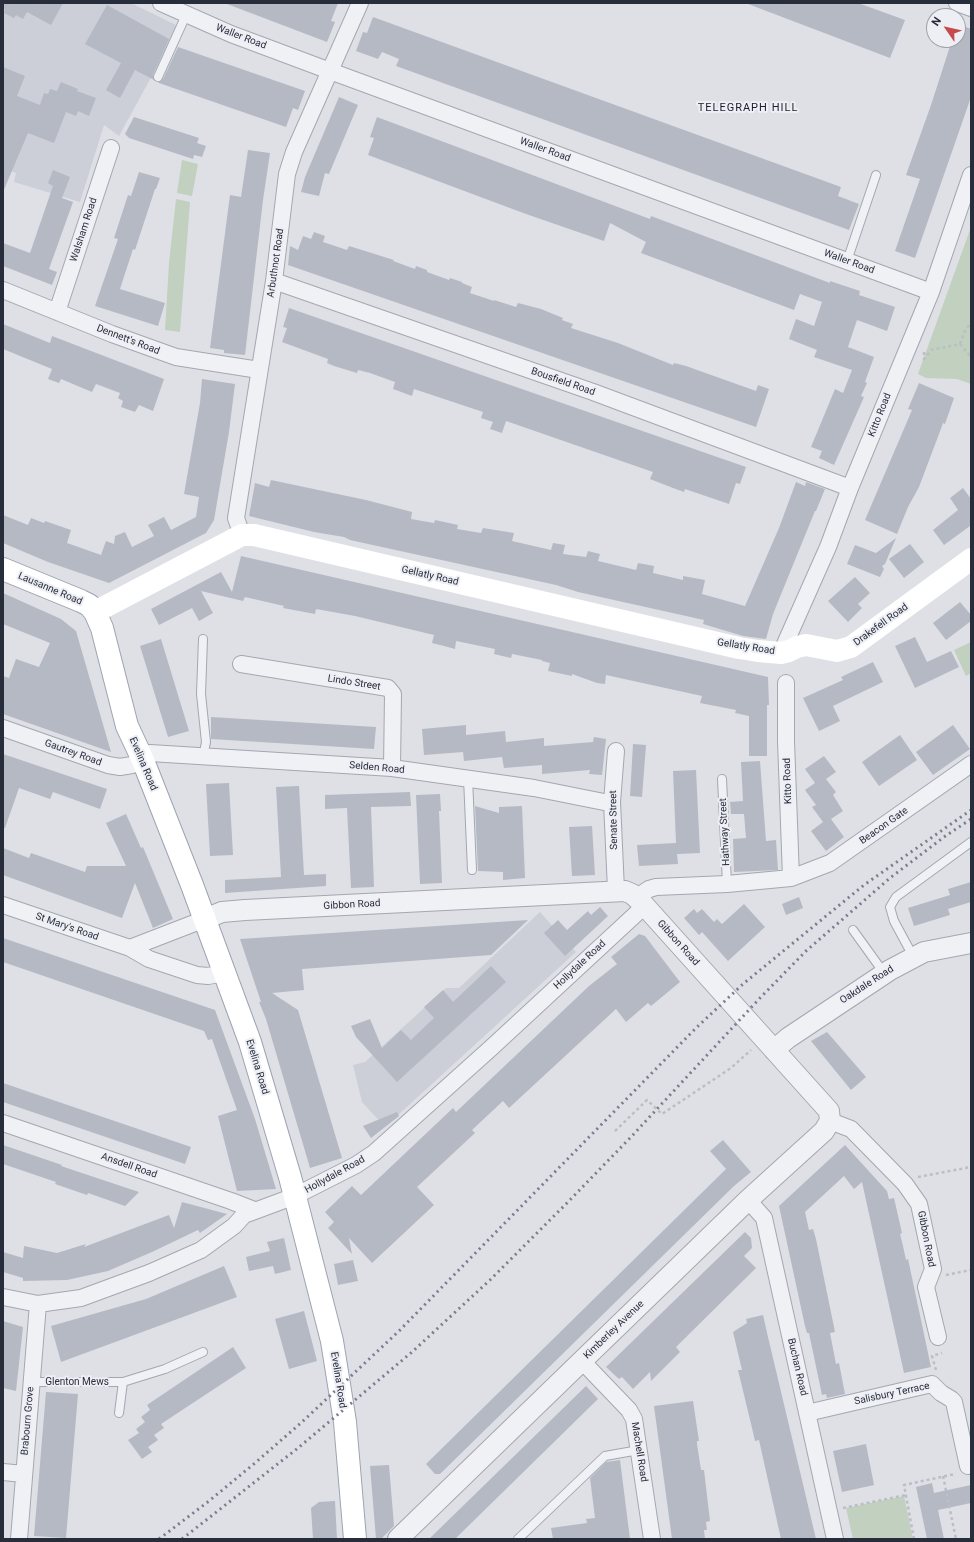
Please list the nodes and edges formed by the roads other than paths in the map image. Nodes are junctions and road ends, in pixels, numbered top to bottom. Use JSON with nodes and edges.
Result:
{"nodes":[{"id":1,"x":161,"y":3,"type":"edge"},
{"id":2,"x":360,"y":3,"type":"edge"},
{"id":3,"x":957,"y":3,"type":"edge"},
{"id":4,"x":971,"y":8,"type":"edge"},
{"id":5,"x":186,"y":15,"type":"junction"},
{"id":6,"x":330,"y":71,"type":"junction"},
{"id":7,"x":158,"y":78,"type":"dead end"},
{"id":8,"x":111,"y":148,"type":"dead end"},
{"id":9,"x":876,"y":175,"type":"dead end"},
{"id":10,"x":971,"y":175,"type":"edge"},
{"id":11,"x":847,"y":261,"type":"junction"},
{"id":12,"x":274,"y":281,"type":"junction"},
{"id":13,"x":3,"y":290,"type":"edge"},
{"id":14,"x":931,"y":292,"type":"junction"},
{"id":15,"x":57,"y":312,"type":"junction"},
{"id":16,"x":259,"y":370,"type":"junction"},
{"id":17,"x":850,"y":488,"type":"junction"},
{"id":18,"x":242,"y":535,"type":"junction"},
{"id":19,"x":971,"y":559,"type":"edge"},
{"id":20,"x":3,"y":569,"type":"edge"},
{"id":21,"x":95,"y":612,"type":"junction"},
{"id":22,"x":203,"y":639,"type":"dead end"},
{"id":23,"x":780,"y":653,"type":"junction"},
{"id":24,"x":241,"y":664,"type":"dead end"},
{"id":25,"x":786,"y":683,"type":"dead end"},
{"id":26,"x":3,"y":728,"type":"edge"},
{"id":27,"x":616,"y":751,"type":"dead end"},
{"id":28,"x":203,"y":757,"type":"junction"},
{"id":29,"x":142,"y":758,"type":"junction"},
{"id":30,"x":971,"y":764,"type":"edge"},
{"id":31,"x":392,"y":768,"type":"junction"},
{"id":32,"x":468,"y":778,"type":"junction"},
{"id":33,"x":722,"y":779,"type":"dead end"},
{"id":34,"x":612,"y":802,"type":"junction"},
{"id":35,"x":971,"y":842,"type":"edge"},
{"id":36,"x":472,"y":870,"type":"dead end"},
{"id":37,"x":791,"y":878,"type":"junction"},
{"id":38,"x":727,"y":884,"type":"junction"},
{"id":39,"x":616,"y":890,"type":"junction"},
{"id":40,"x":641,"y":902,"type":"junction"},
{"id":41,"x":3,"y":905,"type":"edge"},
{"id":42,"x":205,"y":918,"type":"junction"},
{"id":43,"x":853,"y":930,"type":"dead end"},
{"id":44,"x":971,"y":943,"type":"edge"},
{"id":45,"x":130,"y":948,"type":"junction"},
{"id":46,"x":914,"y":958,"type":"junction"},
{"id":47,"x":225,"y":972,"type":"junction"},
{"id":48,"x":884,"y":974,"type":"junction"},
{"id":49,"x":765,"y":1048,"type":"junction"},
{"id":50,"x":830,"y":1121,"type":"junction"},
{"id":51,"x":3,"y":1123,"type":"edge"},
{"id":52,"x":295,"y":1196,"type":"junction"},
{"id":53,"x":748,"y":1200,"type":"junction"},
{"id":54,"x":254,"y":1210,"type":"junction"},
{"id":55,"x":3,"y":1297,"type":"edge"},
{"id":56,"x":38,"y":1304,"type":"junction"},
{"id":57,"x":938,"y":1337,"type":"road end"},
{"id":58,"x":203,"y":1352,"type":"dead end"},
{"id":59,"x":582,"y":1361,"type":"junction"},
{"id":60,"x":31,"y":1382,"type":"junction"},
{"id":61,"x":123,"y":1382,"type":"junction"},
{"id":62,"x":119,"y":1413,"type":"dead end"},
{"id":63,"x":807,"y":1413,"type":"junction"},
{"id":64,"x":639,"y":1450,"type":"junction"},
{"id":65,"x":966,"y":1460,"type":"edge"},
{"id":66,"x":3,"y":1472,"type":"edge"},
{"id":67,"x":24,"y":1474,"type":"junction"},
{"id":68,"x":18,"y":1539,"type":"edge"},
{"id":69,"x":355,"y":1539,"type":"edge"},
{"id":70,"x":398,"y":1539,"type":"edge"},
{"id":71,"x":518,"y":1539,"type":"edge"},
{"id":72,"x":652,"y":1539,"type":"edge"},
{"id":73,"x":835,"y":1539,"type":"edge"}],
"edges":[{"from":1,"to":5,"type":"street","name":"Waller Road"},
{"from":2,"to":6,"type":"street","name":"Arbuthnot Road"},
{"from":3,"to":4,"type":"street"},
{"from":5,"to":6,"type":"street","name":"Waller Road"},
{"from":5,"to":7,"type":"lane"},
{"from":6,"to":11,"type":"street","name":"Waller Road"},
{"from":6,"to":12,"type":"street","name":"Arbuthnot Road"},
{"from":8,"to":15,"type":"street","name":"Walsham Road"},
{"from":9,"to":11,"type":"lane"},
{"from":10,"to":14,"type":"street","name":"Kitto Road"},
{"from":11,"to":14,"type":"street","name":"Waller Road"},
{"from":12,"to":16,"type":"street","name":"Arbuthnot Road"},
{"from":12,"to":17,"type":"street","name":"Bousfield Road"},
{"from":13,"to":15,"type":"street","name":"Dennett's Road"},
{"from":14,"to":17,"type":"street","name":"Kitto Road"},
{"from":15,"to":16,"type":"street","name":"Dennett's Road"},
{"from":16,"to":18,"type":"street","name":"Arbuthnot Road"},
{"from":17,"to":23,"type":"street","name":"Kitto Road"},
{"from":18,"to":21,"type":"main road"},
{"from":18,"to":23,"type":"main road","name":"Gellatly Road"},
{"from":19,"to":23,"type":"main road","name":"Drakefell Road"},
{"from":20,"to":21,"type":"main road","name":"Lausanne Road"},
{"from":21,"to":29,"type":"main road","name":"Evelina Road"},
{"from":22,"to":28,"type":"lane"},
{"from":24,"to":31,"type":"street","name":"Lindo Street"},
{"from":25,"to":37,"type":"street","name":"Kitto Road"},
{"from":26,"to":29,"type":"street","name":"Gautrey Road"},
{"from":27,"to":34,"type":"street","name":"Senate Street"},
{"from":28,"to":29,"type":"street","name":"Selden Road"},
{"from":28,"to":31,"type":"street","name":"Selden Road"},
{"from":29,"to":42,"type":"main road","name":"Evelina Road"},
{"from":30,"to":37,"type":"street","name":"Beacon Gate"},
{"from":31,"to":32,"type":"street","name":"Selden Road"},
{"from":32,"to":34,"type":"street","name":"Selden Road"},
{"from":32,"to":36,"type":"lane"},
{"from":33,"to":38,"type":"lane","name":"Hathway Street"},
{"from":34,"to":39,"type":"street","name":"Senate Street"},
{"from":35,"to":46,"type":"lane"},
{"from":37,"to":38,"type":"street","name":"Beacon Gate"},
{"from":38,"to":40,"type":"street","name":"Hollydale Road"},
{"from":39,"to":40,"type":"street","name":"Gibbon Road"},
{"from":39,"to":42,"type":"street","name":"Gibbon Road"},
{"from":40,"to":49,"type":"street","name":"Gibbon Road"},
{"from":40,"to":52,"type":"street","name":"Hollydale Road"},
{"from":41,"to":45,"type":"street","name":"St Mary's Road"},
{"from":42,"to":45,"type":"street"},
{"from":42,"to":47,"type":"main road","name":"Evelina Road"},
{"from":43,"to":48,"type":"lane"},
{"from":44,"to":46,"type":"street","name":"Oakdale Road"},
{"from":45,"to":47,"type":"street","name":"St Mary's Road"},
{"from":46,"to":48,"type":"street","name":"Oakdale Road"},
{"from":47,"to":52,"type":"main road","name":"Evelina Road"},
{"from":48,"to":49,"type":"street","name":"Oakdale Road"},
{"from":49,"to":50,"type":"street","name":"Gibbon Road"},
{"from":50,"to":53,"type":"street","name":"Kimberley Avenue"},
{"from":50,"to":57,"type":"street","name":"Gibbon Road"},
{"from":51,"to":54,"type":"street","name":"Ansdell Road"},
{"from":52,"to":54,"type":"street","name":"Hollydale Road"},
{"from":52,"to":69,"type":"main road","name":"Evelina Road"},
{"from":53,"to":59,"type":"street","name":"Kimberley Avenue"},
{"from":53,"to":63,"type":"street","name":"Buchan Road"},
{"from":54,"to":56,"type":"street","name":"Hollydale Road"},
{"from":55,"to":56,"type":"street","name":"Hollydale Road"},
{"from":56,"to":60,"type":"street","name":"Brabourn Grove"},
{"from":58,"to":61,"type":"lane","name":"Glenton Mews"},
{"from":59,"to":64,"type":"street","name":"Machell Road"},
{"from":59,"to":70,"type":"street","name":"Kimberley Avenue"},
{"from":60,"to":61,"type":"lane","name":"Glenton Mews"},
{"from":60,"to":67,"type":"street","name":"Brabourn Grove"},
{"from":61,"to":62,"type":"lane","name":"Glenton Mews"},
{"from":63,"to":65,"type":"street","name":"Salisbury Terrace"},
{"from":63,"to":73,"type":"street","name":"Buchan Road"},
{"from":64,"to":71,"type":"lane"},
{"from":64,"to":72,"type":"street","name":"Machell Road"},
{"from":66,"to":67,"type":"street"},
{"from":67,"to":68,"type":"street","name":"Brabourn Grove"}]}
